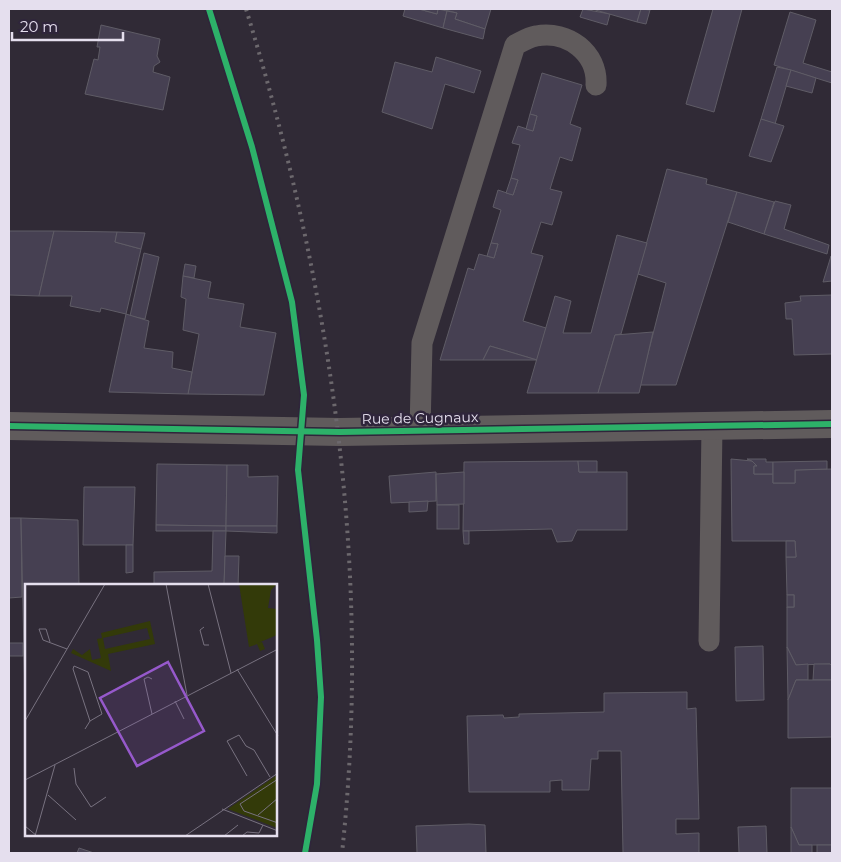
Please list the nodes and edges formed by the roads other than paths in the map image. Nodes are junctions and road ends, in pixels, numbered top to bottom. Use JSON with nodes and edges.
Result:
{"nodes":[{"id":1,"x":596,"y":85,"type":"dead end"},
{"id":2,"x":832,"y":424,"type":"edge"},
{"id":3,"x":9,"y":426,"type":"edge"},
{"id":4,"x":712,"y":426,"type":"junction"},
{"id":5,"x":420,"y":431,"type":"junction"},
{"id":6,"x":709,"y":641,"type":"dead end"}],
"edges":[{"from":1,"to":5,"type":"lane"},
{"from":2,"to":4,"type":"street","name":"Rue de Cugnaux"},
{"from":3,"to":5,"type":"street","name":"Rue de Cugnaux"},
{"from":4,"to":5,"type":"street","name":"Rue de Cugnaux"},
{"from":4,"to":6,"type":"lane"}]}
